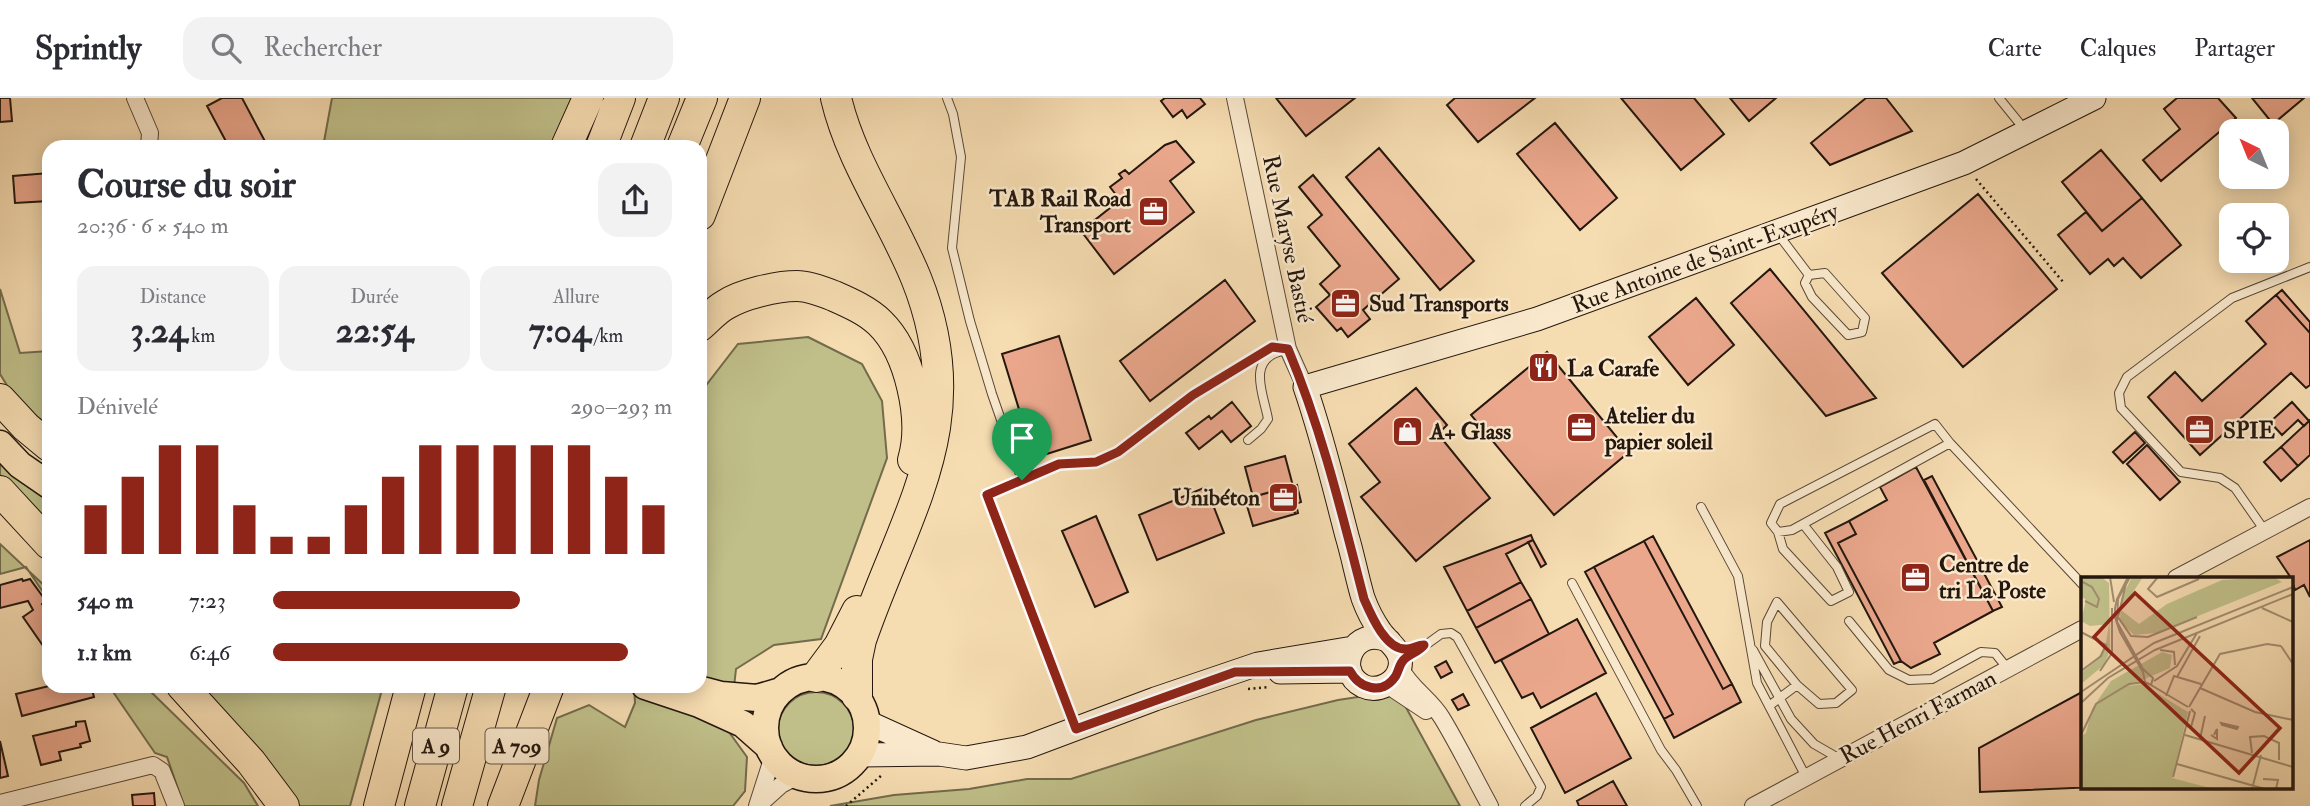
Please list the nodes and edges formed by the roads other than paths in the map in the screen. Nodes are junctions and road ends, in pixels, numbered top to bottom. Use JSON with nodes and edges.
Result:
{"nodes":[{"id":1,"x":135,"y":98,"type":"edge"},
{"id":2,"x":588,"y":98,"type":"edge"},
{"id":3,"x":620,"y":98,"type":"edge"},
{"id":4,"x":664,"y":98,"type":"edge"},
{"id":5,"x":702,"y":98,"type":"edge"},
{"id":6,"x":745,"y":98,"type":"edge"},
{"id":7,"x":836,"y":98,"type":"edge"},
{"id":8,"x":947,"y":98,"type":"edge"},
{"id":9,"x":1236,"y":98,"type":"edge"},
{"id":10,"x":1999,"y":98,"type":"edge"},
{"id":11,"x":2094,"y":98,"type":"edge"},
{"id":12,"x":2027,"y":132,"type":"junction"},
{"id":13,"x":150,"y":140,"type":"edge"},
{"id":14,"x":569,"y":140,"type":"edge"},
{"id":15,"x":604,"y":140,"type":"edge"},
{"id":16,"x":648,"y":140,"type":"edge"},
{"id":17,"x":685,"y":140,"type":"edge"},
{"id":18,"x":707,"y":197,"type":"edge"},
{"id":19,"x":1776,"y":232,"type":"junction"},
{"id":20,"x":2310,"y":267,"type":"edge"},
{"id":21,"x":1809,"y":275,"type":"junction"},
{"id":22,"x":707,"y":320,"type":"edge"},
{"id":23,"x":1288,"y":349,"type":"junction"},
{"id":24,"x":1305,"y":387,"type":"junction"},
{"id":25,"x":0,"y":398,"type":"edge"},
{"id":26,"x":0,"y":432,"type":"edge"},
{"id":27,"x":42,"y":440,"type":"edge"},
{"id":28,"x":1248,"y":440,"type":"dead end"},
{"id":29,"x":1950,"y":443,"type":"junction"},
{"id":30,"x":0,"y":444,"type":"edge"},
{"id":31,"x":42,"y":467,"type":"edge"},
{"id":32,"x":42,"y":480,"type":"edge"},
{"id":33,"x":1022,"y":480,"type":"junction"},
{"id":34,"x":0,"y":491,"type":"edge"},
{"id":35,"x":1701,"y":507,"type":"dead end"},
{"id":36,"x":2310,"y":507,"type":"edge"},
{"id":37,"x":1803,"y":524,"type":"junction"},
{"id":38,"x":2265,"y":530,"type":"junction"},
{"id":39,"x":1778,"y":532,"type":"junction"},
{"id":40,"x":42,"y":536,"type":"edge"},
{"id":41,"x":2180,"y":577,"type":"edge"},
{"id":42,"x":1572,"y":583,"type":"dead end"},
{"id":43,"x":2081,"y":583,"type":"edge"},
{"id":44,"x":1364,"y":599,"type":"junction"},
{"id":45,"x":1849,"y":621,"type":"dead end"},
{"id":46,"x":2081,"y":630,"type":"edge"},
{"id":47,"x":1748,"y":641,"type":"junction"},
{"id":48,"x":1424,"y":645,"type":"junction"},
{"id":49,"x":1356,"y":652,"type":"junction"},
{"id":50,"x":1394,"y":661,"type":"junction"},
{"id":51,"x":2008,"y":669,"type":"junction"},
{"id":52,"x":816,"y":677,"type":"junction"},
{"id":53,"x":1797,"y":685,"type":"junction"},
{"id":54,"x":781,"y":691,"type":"junction"},
{"id":55,"x":707,"y":692,"type":"edge"},
{"id":56,"x":188,"y":693,"type":"edge"},
{"id":57,"x":409,"y":693,"type":"edge"},
{"id":58,"x":451,"y":693,"type":"edge"},
{"id":59,"x":489,"y":693,"type":"edge"},
{"id":60,"x":532,"y":693,"type":"edge"},
{"id":61,"x":546,"y":693,"type":"edge"},
{"id":62,"x":666,"y":693,"type":"edge"},
{"id":63,"x":1780,"y":698,"type":"junction"},
{"id":64,"x":1769,"y":706,"type":"junction"},
{"id":65,"x":862,"y":709,"type":"junction"},
{"id":66,"x":1076,"y":729,"type":"junction"},
{"id":67,"x":771,"y":752,"type":"junction"},
{"id":68,"x":939,"y":754,"type":"junction"},
{"id":69,"x":860,"y":755,"type":"junction"},
{"id":70,"x":1840,"y":759,"type":"junction"},
{"id":71,"x":798,"y":776,"type":"junction"},
{"id":72,"x":1806,"y":778,"type":"junction"},
{"id":73,"x":0,"y":803,"type":"edge"},
{"id":74,"x":176,"y":806,"type":"edge"},
{"id":75,"x":284,"y":806,"type":"edge"},
{"id":76,"x":379,"y":806,"type":"edge"},
{"id":77,"x":421,"y":806,"type":"edge"},
{"id":78,"x":457,"y":806,"type":"edge"},
{"id":79,"x":501,"y":806,"type":"edge"},
{"id":80,"x":758,"y":806,"type":"edge"},
{"id":81,"x":1490,"y":806,"type":"edge"},
{"id":82,"x":1525,"y":806,"type":"edge"},
{"id":83,"x":1697,"y":806,"type":"edge"},
{"id":84,"x":1753,"y":806,"type":"edge"}],
"edges":[{"from":1,"to":13,"type":"street"},
{"from":2,"to":14,"type":"highway"},
{"from":3,"to":15,"type":"highway"},
{"from":4,"to":16,"type":"highway"},
{"from":5,"to":17,"type":"highway"},
{"from":6,"to":18,"type":"highway"},
{"from":7,"to":65,"type":"highway"},
{"from":8,"to":33,"type":"lane"},
{"from":9,"to":23,"type":"street","name":"Rue Maryse Bastié"},
{"from":10,"to":12,"type":"lane"},
{"from":11,"to":12,"type":"street","name":"Rue Antoine de Saint-Exupéry"},
{"from":12,"to":19,"type":"street","name":"Rue Antoine de Saint-Exupéry"},
{"from":19,"to":21,"type":"lane"},
{"from":19,"to":24,"type":"street","name":"Rue Antoine de Saint-Exupéry"},
{"from":20,"to":38,"type":"lane"},
{"from":21,"to":21,"type":"lane"},
{"from":22,"to":52,"type":"highway"},
{"from":23,"to":24,"type":"street","name":"Rue Maryse Bastié"},
{"from":23,"to":28,"type":"lane"},
{"from":23,"to":33,"type":"lane"},
{"from":24,"to":44,"type":"street"},
{"from":25,"to":27,"type":"highway"},
{"from":26,"to":31,"type":"main road"},
{"from":29,"to":37,"type":"lane"},
{"from":29,"to":39,"type":"lane"},
{"from":29,"to":43,"type":"lane"},
{"from":30,"to":32,"type":"main road"},
{"from":33,"to":66,"type":"lane"},
{"from":34,"to":40,"type":"highway"},
{"from":35,"to":47,"type":"lane"},
{"from":36,"to":38,"type":"street"},
{"from":37,"to":39,"type":"lane"},
{"from":37,"to":39,"type":"lane"},
{"from":38,"to":41,"type":"street"},
{"from":42,"to":83,"type":"lane"},
{"from":44,"to":49,"type":"street"},
{"from":44,"to":50,"type":"street"},
{"from":45,"to":51,"type":"lane"},
{"from":46,"to":51,"type":"street","name":"Rue Henri Farman"},
{"from":47,"to":63,"type":"lane"},
{"from":47,"to":64,"type":"lane"},
{"from":48,"to":50,"type":"lane"},
{"from":48,"to":50,"type":"lane"},
{"from":48,"to":82,"type":"lane"},
{"from":49,"to":50,"type":"street"},
{"from":49,"to":50,"type":"street"},
{"from":49,"to":66,"type":"street"},
{"from":50,"to":81,"type":"street"},
{"from":51,"to":70,"type":"street","name":"Rue Henri Farman"},
{"from":52,"to":54,"type":"main road"},
{"from":52,"to":65,"type":"main road"},
{"from":53,"to":53,"type":"lane"},
{"from":53,"to":63,"type":"lane"},
{"from":54,"to":55,"type":"main road"},
{"from":54,"to":67,"type":"main road"},
{"from":56,"to":75,"type":"highway"},
{"from":57,"to":76,"type":"highway"},
{"from":58,"to":77,"type":"highway","number":"A 9"},
{"from":59,"to":78,"type":"highway","number":"A 9"},
{"from":60,"to":79,"type":"highway","number":"A 709"},
{"from":61,"to":79,"type":"highway"},
{"from":62,"to":67,"type":"main road"},
{"from":63,"to":64,"type":"lane"},
{"from":63,"to":70,"type":"lane"},
{"from":64,"to":72,"type":"lane"},
{"from":65,"to":68,"type":"street"},
{"from":65,"to":69,"type":"main road"},
{"from":66,"to":68,"type":"street"},
{"from":67,"to":71,"type":"main road"},
{"from":67,"to":80,"type":"street"},
{"from":68,"to":69,"type":"street"},
{"from":69,"to":71,"type":"main road"},
{"from":70,"to":72,"type":"street","name":"Rue Henri Farman"},
{"from":71,"to":80,"type":"street"},
{"from":72,"to":84,"type":"street","name":"Rue Henri Farman"},
{"from":73,"to":74,"type":"street"}]}
